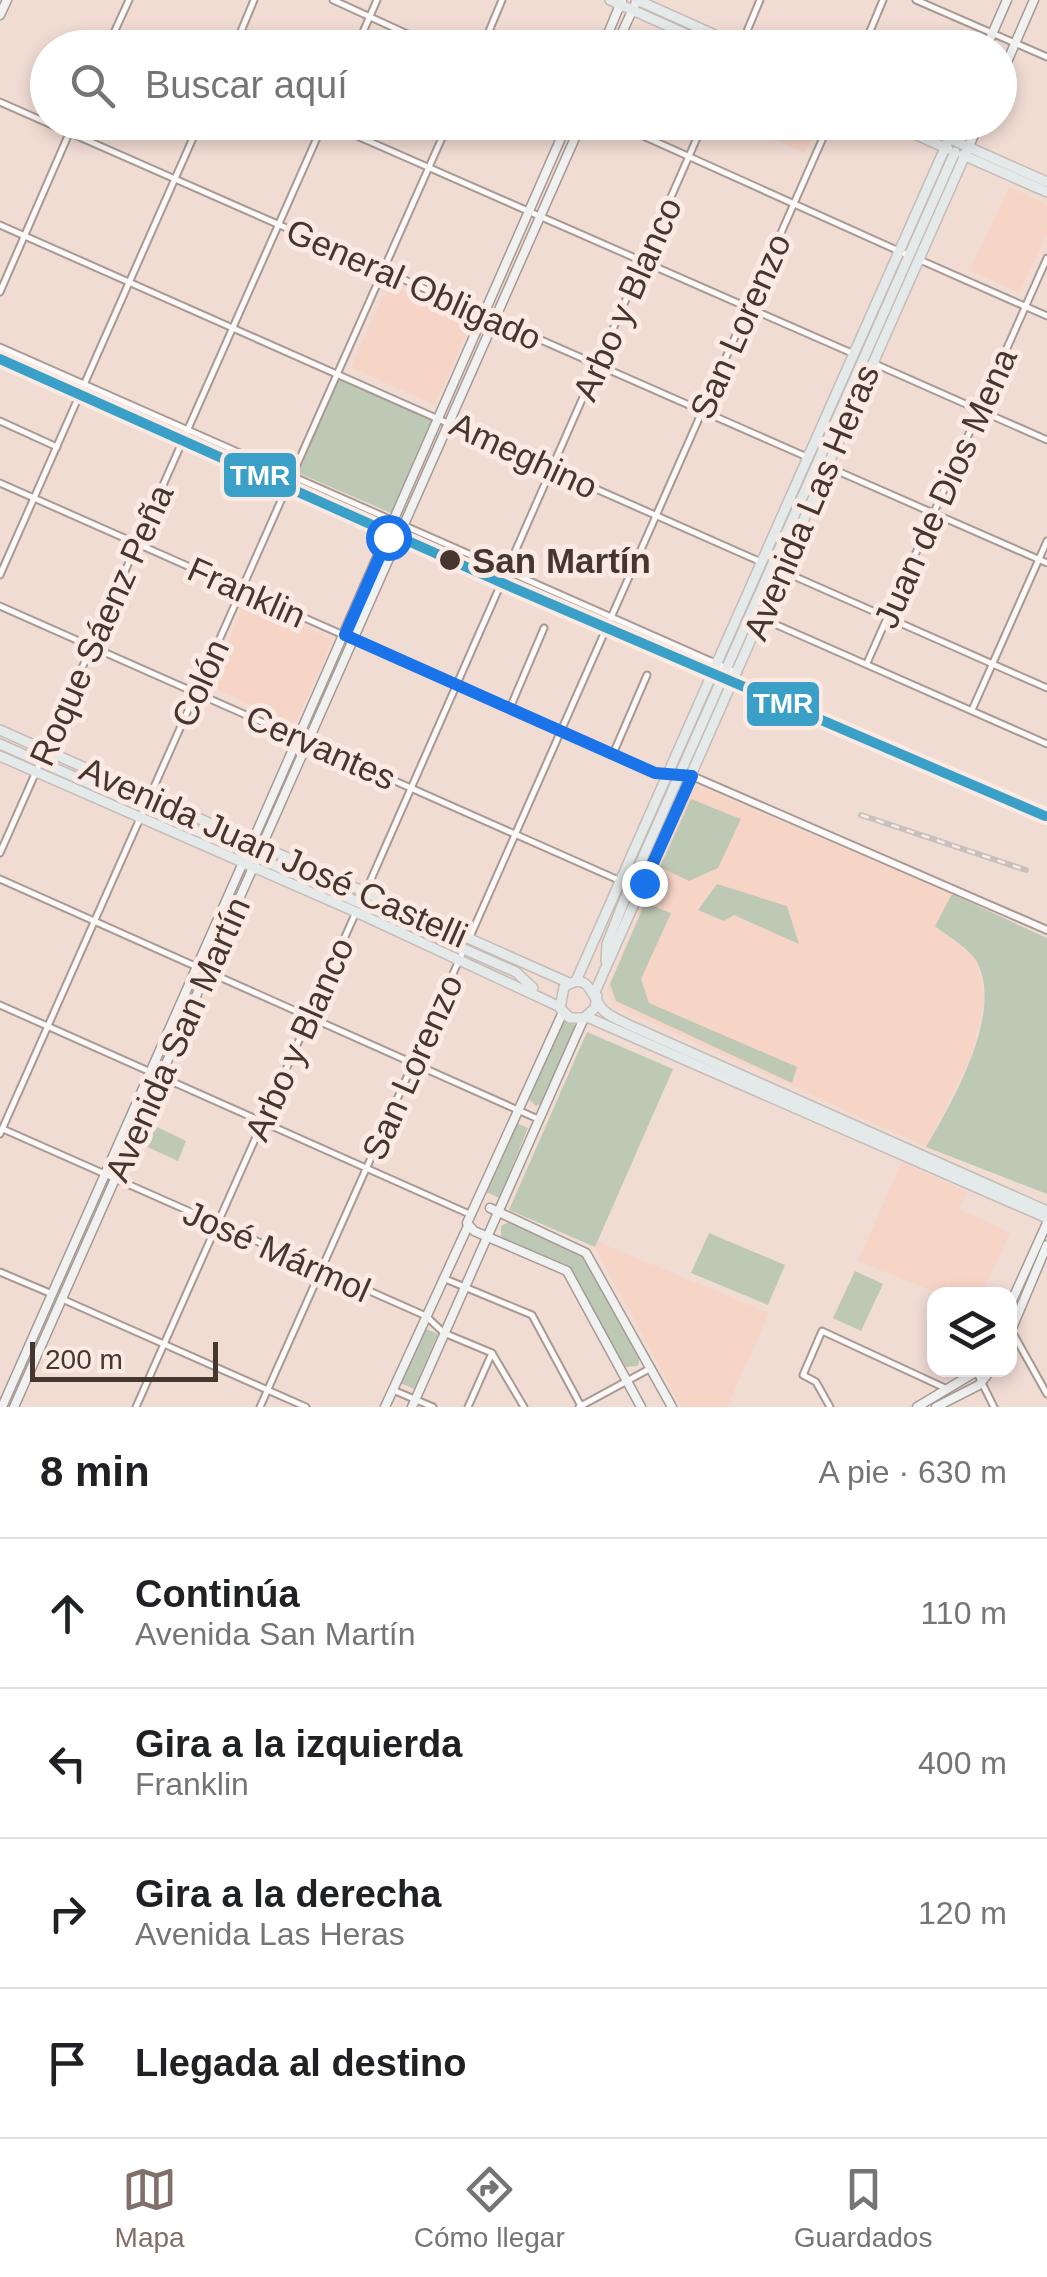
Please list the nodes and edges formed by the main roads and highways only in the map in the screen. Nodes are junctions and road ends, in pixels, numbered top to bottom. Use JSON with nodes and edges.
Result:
{"nodes":[{"id":1,"x":6,"y":0,"type":"edge"},
{"id":2,"x":1007,"y":0,"type":"edge"},
{"id":3,"x":1034,"y":0,"type":"edge"},
{"id":4,"x":618,"y":2,"type":"edge"},
{"id":5,"x":635,"y":3,"type":"edge"},
{"id":6,"x":0,"y":15,"type":"edge"},
{"id":7,"x":608,"y":30,"type":"edge"},
{"id":8,"x":624,"y":30,"type":"edge"},
{"id":9,"x":684,"y":30,"type":"edge"},
{"id":10,"x":700,"y":30,"type":"edge"},
{"id":11,"x":994,"y":30,"type":"edge"},
{"id":12,"x":1017,"y":38,"type":"edge"},
{"id":13,"x":560,"y":140,"type":"edge"},
{"id":14,"x":574,"y":140,"type":"edge"},
{"id":15,"x":936,"y":140,"type":"edge"},
{"id":16,"x":943,"y":140,"type":"edge"},
{"id":17,"x":956,"y":140,"type":"edge"},
{"id":18,"x":964,"y":140,"type":"edge"},
{"id":19,"x":957,"y":148,"type":"junction"},
{"id":20,"x":1047,"y":182,"type":"edge"},
{"id":21,"x":1047,"y":192,"type":"edge"},
{"id":22,"x":909,"y":256,"type":"junction"},
{"id":23,"x":490,"y":317,"type":"junction"},
{"id":24,"x":415,"y":489,"type":"junction"},
{"id":25,"x":349,"y":637,"type":"junction"},
{"id":26,"x":728,"y":669,"type":"junction"},
{"id":27,"x":0,"y":730,"type":"edge"},
{"id":28,"x":0,"y":744,"type":"edge"},
{"id":29,"x":0,"y":756,"type":"edge"},
{"id":30,"x":38,"y":766,"type":"junction"},
{"id":31,"x":148,"y":802,"type":"junction"},
{"id":32,"x":252,"y":855,"type":"junction"},
{"id":33,"x":631,"y":886,"type":"junction"},
{"id":34,"x":606,"y":944,"type":"junction"},
{"id":35,"x":465,"y":949,"type":"junction"},
{"id":36,"x":588,"y":959,"type":"junction"},
{"id":37,"x":606,"y":968,"type":"junction"},
{"id":38,"x":516,"y":972,"type":"junction"},
{"id":39,"x":548,"y":974,"type":"junction"},
{"id":40,"x":572,"y":982,"type":"junction"},
{"id":41,"x":538,"y":993,"type":"junction"},
{"id":42,"x":596,"y":994,"type":"junction"},
{"id":43,"x":561,"y":1010,"type":"junction"},
{"id":44,"x":586,"y":1018,"type":"junction"},
{"id":45,"x":477,"y":1205,"type":"junction"},
{"id":46,"x":1047,"y":1217,"type":"edge"},
{"id":47,"x":467,"y":1220,"type":"junction"},
{"id":48,"x":490,"y":1223,"type":"junction"},
{"id":49,"x":1047,"y":1245,"type":"edge"},
{"id":50,"x":1017,"y":1289,"type":"edge"},
{"id":51,"x":56,"y":1297,"type":"junction"},
{"id":52,"x":1017,"y":1314,"type":"edge"},
{"id":53,"x":969,"y":1377,"type":"edge"},
{"id":54,"x":986,"y":1377,"type":"edge"},
{"id":55,"x":413,"y":1403,"type":"edge"},
{"id":56,"x":936,"y":1403,"type":"edge"},
{"id":57,"x":2,"y":1407,"type":"edge"},
{"id":58,"x":14,"y":1407,"type":"edge"},
{"id":59,"x":385,"y":1407,"type":"edge"},
{"id":60,"x":641,"y":1407,"type":"edge"},
{"id":61,"x":672,"y":1407,"type":"edge"},
{"id":62,"x":917,"y":1407,"type":"edge"}],
"edges":[{"from":1,"to":6,"type":"main road"},
{"from":2,"to":11,"type":"main road"},
{"from":3,"to":12,"type":"main road"},
{"from":4,"to":5,"type":"main road"},
{"from":4,"to":7,"type":"main road"},
{"from":5,"to":8,"type":"main road"},
{"from":5,"to":9,"type":"main road"},
{"from":5,"to":10,"type":"main road"},
{"from":13,"to":23,"type":"main road","name":"Avenida San Martín"},
{"from":14,"to":23,"type":"main road","name":"Avenida San Martín"},
{"from":15,"to":19,"type":"main road"},
{"from":16,"to":19,"type":"main road"},
{"from":17,"to":19,"type":"main road"},
{"from":18,"to":19,"type":"main road"},
{"from":19,"to":20,"type":"main road"},
{"from":19,"to":21,"type":"main road"},
{"from":19,"to":22,"type":"main road","name":"Avenida Las Heras"},
{"from":19,"to":22,"type":"main road","name":"Avenida Las Heras"},
{"from":22,"to":26,"type":"main road","name":"Avenida Las Heras"},
{"from":23,"to":24,"type":"main road","name":"Avenida San Martín"},
{"from":23,"to":24,"type":"main road","name":"Avenida San Martín"},
{"from":24,"to":25,"type":"main road","name":"Avenida San Martín"},
{"from":25,"to":32,"type":"main road","name":"Avenida San Martín"},
{"from":25,"to":32,"type":"main road","name":"Avenida San Martín"},
{"from":26,"to":33,"type":"main road","name":"Avenida Las Heras"},
{"from":26,"to":33,"type":"main road","name":"Avenida Las Heras"},
{"from":27,"to":31,"type":"main road","name":"Avenida Juan José Castelli"},
{"from":28,"to":30,"type":"main road","name":"Avenida Juan José Castelli"},
{"from":29,"to":30,"type":"main road","name":"Avenida Juan José Castelli"},
{"from":30,"to":31,"type":"main road","name":"Avenida Juan José Castelli"},
{"from":30,"to":32,"type":"main road","name":"Avenida Juan José Castelli"},
{"from":31,"to":32,"type":"main road","name":"Avenida Juan José Castelli"},
{"from":32,"to":35,"type":"main road","name":"Avenida Juan José Castelli"},
{"from":32,"to":51,"type":"main road","name":"Avenida San Martín"},
{"from":32,"to":51,"type":"main road","name":"Avenida San Martín"},
{"from":33,"to":34,"type":"main road","name":"Avenida Las Heras"},
{"from":33,"to":36,"type":"main road","name":"Avenida Las Heras"},
{"from":33,"to":37,"type":"main road","name":"Avenida Las Heras"},
{"from":34,"to":36,"type":"main road","name":"Avenida Las Heras"},
{"from":34,"to":37,"type":"main road","name":"Avenida Las Heras"},
{"from":35,"to":38,"type":"main road","name":"Avenida Juan José Castelli"},
{"from":35,"to":39,"type":"main road","name":"Avenida Juan José Castelli"},
{"from":35,"to":41,"type":"main road","name":"Avenida Juan José Castelli"},
{"from":36,"to":40,"type":"main road","name":"Avenida Las Heras"},
{"from":37,"to":42,"type":"main road","name":"Avenida Las Heras"},
{"from":38,"to":39,"type":"main road","name":"Avenida Juan José Castelli"},
{"from":38,"to":41,"type":"main road","name":"Avenida Juan José Castelli"},
{"from":39,"to":40,"type":"main road","name":"Avenida Juan José Castelli"},
{"from":40,"to":42,"type":"main road"},
{"from":40,"to":43,"type":"main road"},
{"from":41,"to":43,"type":"main road","name":"Avenida Juan José Castelli"},
{"from":42,"to":44,"type":"main road"},
{"from":42,"to":46,"type":"main road"},
{"from":43,"to":44,"type":"main road"},
{"from":43,"to":45,"type":"main road"},
{"from":44,"to":46,"type":"main road"},
{"from":44,"to":48,"type":"main road"},
{"from":45,"to":47,"type":"main road"},
{"from":45,"to":48,"type":"main road"},
{"from":46,"to":50,"type":"main road"},
{"from":47,"to":48,"type":"main road"},
{"from":47,"to":59,"type":"main road"},
{"from":48,"to":55,"type":"main road"},
{"from":48,"to":60,"type":"main road"},
{"from":48,"to":61,"type":"main road"},
{"from":49,"to":52,"type":"main road"},
{"from":51,"to":57,"type":"main road","name":"Avenida San Martín"},
{"from":51,"to":58,"type":"main road","name":"Avenida San Martín"},
{"from":53,"to":56,"type":"main road"},
{"from":54,"to":56,"type":"main road"},
{"from":56,"to":62,"type":"main road"}]}
